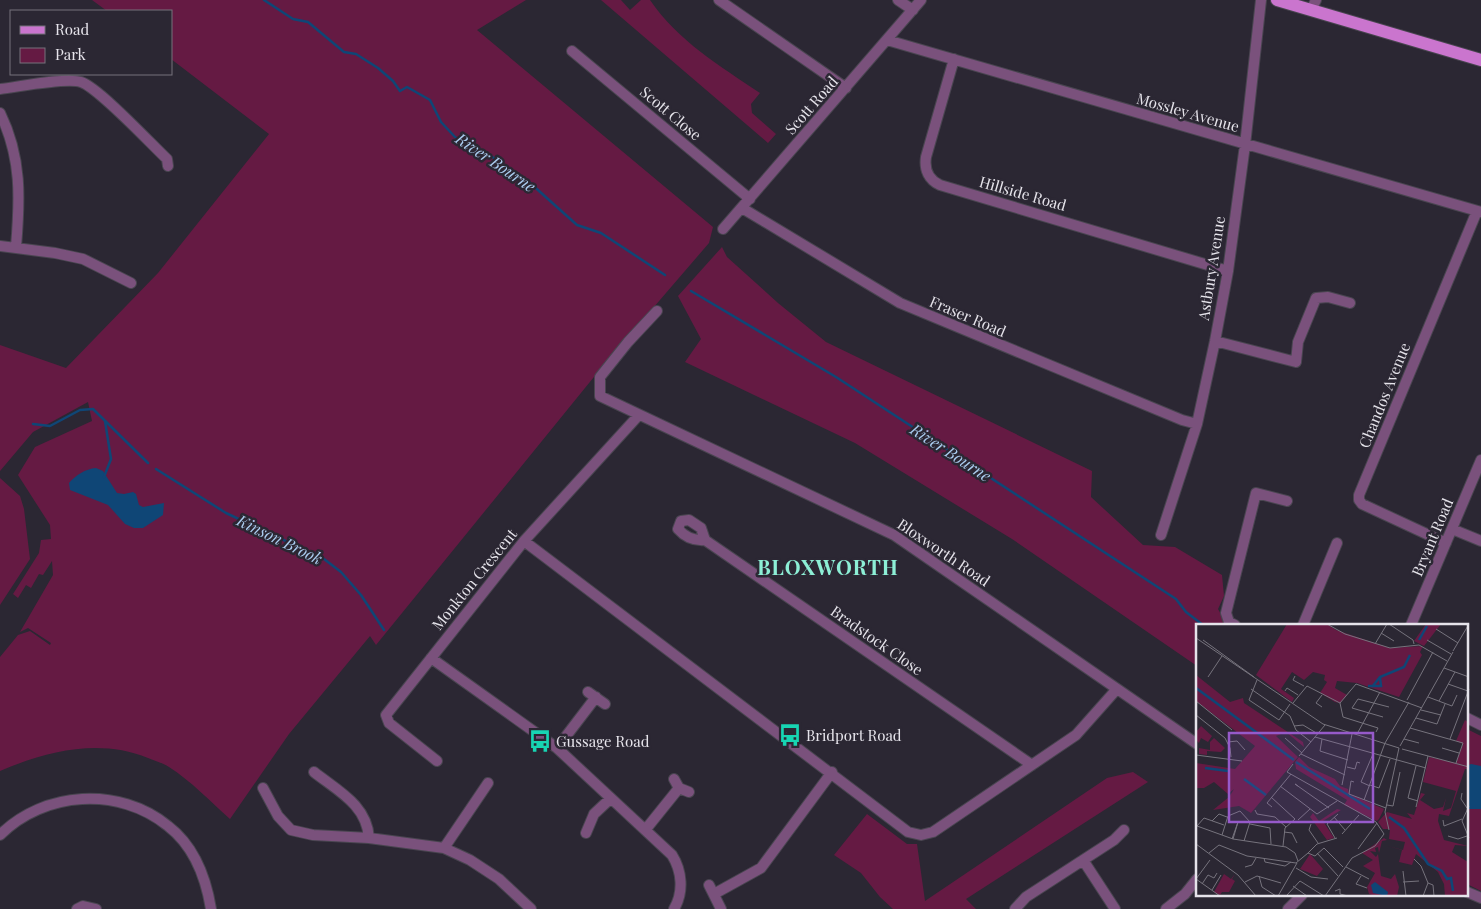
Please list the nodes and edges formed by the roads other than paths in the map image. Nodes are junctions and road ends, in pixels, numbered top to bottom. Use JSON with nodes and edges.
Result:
{"nodes":[{"id":1,"x":718,"y":0,"type":"edge"},
{"id":2,"x":898,"y":0,"type":"edge"},
{"id":3,"x":921,"y":0,"type":"edge"},
{"id":4,"x":1261,"y":0,"type":"edge"},
{"id":5,"x":1277,"y":0,"type":"edge"},
{"id":6,"x":1314,"y":5,"type":"edge"},
{"id":7,"x":912,"y":10,"type":"junction"},
{"id":8,"x":887,"y":40,"type":"junction"},
{"id":9,"x":572,"y":51,"type":"dead end"},
{"id":10,"x":954,"y":59,"type":"junction"},
{"id":11,"x":1481,"y":60,"type":"edge"},
{"id":12,"x":846,"y":88,"type":"junction"},
{"id":13,"x":0,"y":89,"type":"edge"},
{"id":14,"x":0,"y":113,"type":"edge"},
{"id":15,"x":1245,"y":145,"type":"junction"},
{"id":16,"x":168,"y":166,"type":"dead end"},
{"id":17,"x":750,"y":198,"type":"junction"},
{"id":18,"x":742,"y":208,"type":"junction"},
{"id":19,"x":1479,"y":212,"type":"edge"},
{"id":20,"x":723,"y":229,"type":"dead end"},
{"id":21,"x":0,"y":246,"type":"edge"},
{"id":22,"x":16,"y":248,"type":"junction"},
{"id":23,"x":1228,"y":271,"type":"junction"},
{"id":24,"x":131,"y":283,"type":"dead end"},
{"id":25,"x":1350,"y":303,"type":"dead end"},
{"id":26,"x":657,"y":311,"type":"dead end"},
{"id":27,"x":1215,"y":341,"type":"junction"},
{"id":28,"x":638,"y":416,"type":"junction"},
{"id":29,"x":1197,"y":424,"type":"junction"},
{"id":30,"x":1481,"y":460,"type":"edge"},
{"id":31,"x":1287,"y":501,"type":"dead end"},
{"id":32,"x":1452,"y":529,"type":"junction"},
{"id":33,"x":1161,"y":535,"type":"dead end"},
{"id":34,"x":705,"y":540,"type":"dead end"},
{"id":35,"x":524,"y":541,"type":"junction"},
{"id":36,"x":1481,"y":541,"type":"edge"},
{"id":37,"x":1337,"y":543,"type":"dead end"},
{"id":38,"x":1446,"y":543,"type":"junction"},
{"id":39,"x":1233,"y":624,"type":"edge"},
{"id":40,"x":1303,"y":624,"type":"edge"},
{"id":41,"x":1411,"y":624,"type":"edge"},
{"id":42,"x":431,"y":658,"type":"junction"},
{"id":43,"x":1116,"y":690,"type":"junction"},
{"id":44,"x":605,"y":704,"type":"dead end"},
{"id":45,"x":1468,"y":718,"type":"edge"},
{"id":46,"x":1481,"y":725,"type":"edge"},
{"id":47,"x":1196,"y":743,"type":"edge"},
{"id":48,"x":557,"y":748,"type":"junction"},
{"id":49,"x":437,"y":761,"type":"dead end"},
{"id":50,"x":1032,"y":765,"type":"junction"},
{"id":51,"x":314,"y":772,"type":"dead end"},
{"id":52,"x":832,"y":772,"type":"junction"},
{"id":53,"x":488,"y":783,"type":"dead end"},
{"id":54,"x":681,"y":786,"type":"dead end"},
{"id":55,"x":263,"y":788,"type":"dead end"},
{"id":56,"x":610,"y":799,"type":"junction"},
{"id":57,"x":646,"y":829,"type":"junction"},
{"id":58,"x":1124,"y":830,"type":"dead end"},
{"id":59,"x":586,"y":833,"type":"dead end"},
{"id":60,"x":0,"y":835,"type":"edge"},
{"id":61,"x":369,"y":838,"type":"junction"},
{"id":62,"x":444,"y":848,"type":"junction"},
{"id":63,"x":1083,"y":860,"type":"junction"},
{"id":64,"x":1196,"y":881,"type":"edge"},
{"id":65,"x":1468,"y":892,"type":"edge"},
{"id":66,"x":1301,"y":896,"type":"edge"},
{"id":67,"x":1481,"y":898,"type":"edge"},
{"id":68,"x":1292,"y":908,"type":"edge"},
{"id":69,"x":77,"y":909,"type":"edge"},
{"id":70,"x":96,"y":909,"type":"edge"},
{"id":71,"x":211,"y":909,"type":"edge"},
{"id":72,"x":531,"y":909,"type":"edge"},
{"id":73,"x":674,"y":909,"type":"edge"},
{"id":74,"x":721,"y":909,"type":"edge"},
{"id":75,"x":1015,"y":909,"type":"edge"},
{"id":76,"x":1115,"y":909,"type":"edge"},
{"id":77,"x":1166,"y":909,"type":"edge"}],
"edges":[{"from":1,"to":12,"type":"street"},
{"from":2,"to":7,"type":"street"},
{"from":3,"to":7,"type":"street","name":"Scott Road"},
{"from":4,"to":15,"type":"street","name":"Astbury Avenue"},
{"from":5,"to":6,"type":"main road"},
{"from":6,"to":11,"type":"main road"},
{"from":7,"to":8,"type":"street","name":"Scott Road"},
{"from":8,"to":10,"type":"street","name":"Mossley Avenue"},
{"from":8,"to":12,"type":"street","name":"Scott Road"},
{"from":9,"to":17,"type":"street","name":"Scott Close"},
{"from":10,"to":15,"type":"street","name":"Mossley Avenue"},
{"from":10,"to":23,"type":"street","name":"Hillside Road"},
{"from":12,"to":17,"type":"street","name":"Scott Road"},
{"from":13,"to":16,"type":"street"},
{"from":14,"to":22,"type":"street"},
{"from":15,"to":19,"type":"street","name":"Mossley Avenue"},
{"from":15,"to":23,"type":"street","name":"Astbury Avenue"},
{"from":17,"to":18,"type":"street","name":"Scott Road"},
{"from":18,"to":20,"type":"street","name":"Scott Road"},
{"from":18,"to":29,"type":"street","name":"Fraser Road"},
{"from":19,"to":38,"type":"street","name":"Chandos Avenue"},
{"from":21,"to":22,"type":"street"},
{"from":22,"to":24,"type":"street"},
{"from":23,"to":27,"type":"street","name":"Astbury Avenue"},
{"from":25,"to":27,"type":"street"},
{"from":26,"to":28,"type":"street","name":"Bloxworth Road"},
{"from":27,"to":29,"type":"street","name":"Astbury Avenue"},
{"from":28,"to":35,"type":"street","name":"Monkton Crescent"},
{"from":28,"to":43,"type":"street","name":"Bloxworth Road"},
{"from":29,"to":33,"type":"street","name":"Astbury Avenue"},
{"from":30,"to":32,"type":"street","name":"Bryant Road"},
{"from":31,"to":39,"type":"street"},
{"from":32,"to":36,"type":"street"},
{"from":32,"to":38,"type":"street","name":"Bryant Road"},
{"from":34,"to":50,"type":"street","name":"Bradstock Close"},
{"from":35,"to":42,"type":"street","name":"Monkton Crescent"},
{"from":35,"to":52,"type":"street"},
{"from":37,"to":40,"type":"street"},
{"from":38,"to":41,"type":"street","name":"Bryant Road"},
{"from":42,"to":48,"type":"street"},
{"from":42,"to":49,"type":"street","name":"Monkton Crescent"},
{"from":43,"to":47,"type":"street","name":"Bloxworth Road"},
{"from":43,"to":50,"type":"street"},
{"from":44,"to":48,"type":"street"},
{"from":45,"to":46,"type":"street"},
{"from":48,"to":56,"type":"street"},
{"from":50,"to":52,"type":"street"},
{"from":51,"to":61,"type":"street"},
{"from":52,"to":74,"type":"street"},
{"from":53,"to":62,"type":"street"},
{"from":54,"to":57,"type":"street"},
{"from":55,"to":61,"type":"street"},
{"from":56,"to":57,"type":"street"},
{"from":56,"to":59,"type":"street"},
{"from":57,"to":73,"type":"street"},
{"from":58,"to":63,"type":"street"},
{"from":60,"to":71,"type":"street"},
{"from":61,"to":62,"type":"street"},
{"from":62,"to":72,"type":"street"},
{"from":63,"to":75,"type":"street"},
{"from":63,"to":76,"type":"street"},
{"from":64,"to":77,"type":"street"},
{"from":65,"to":67,"type":"street"},
{"from":66,"to":68,"type":"street"},
{"from":69,"to":70,"type":"street"}]}
